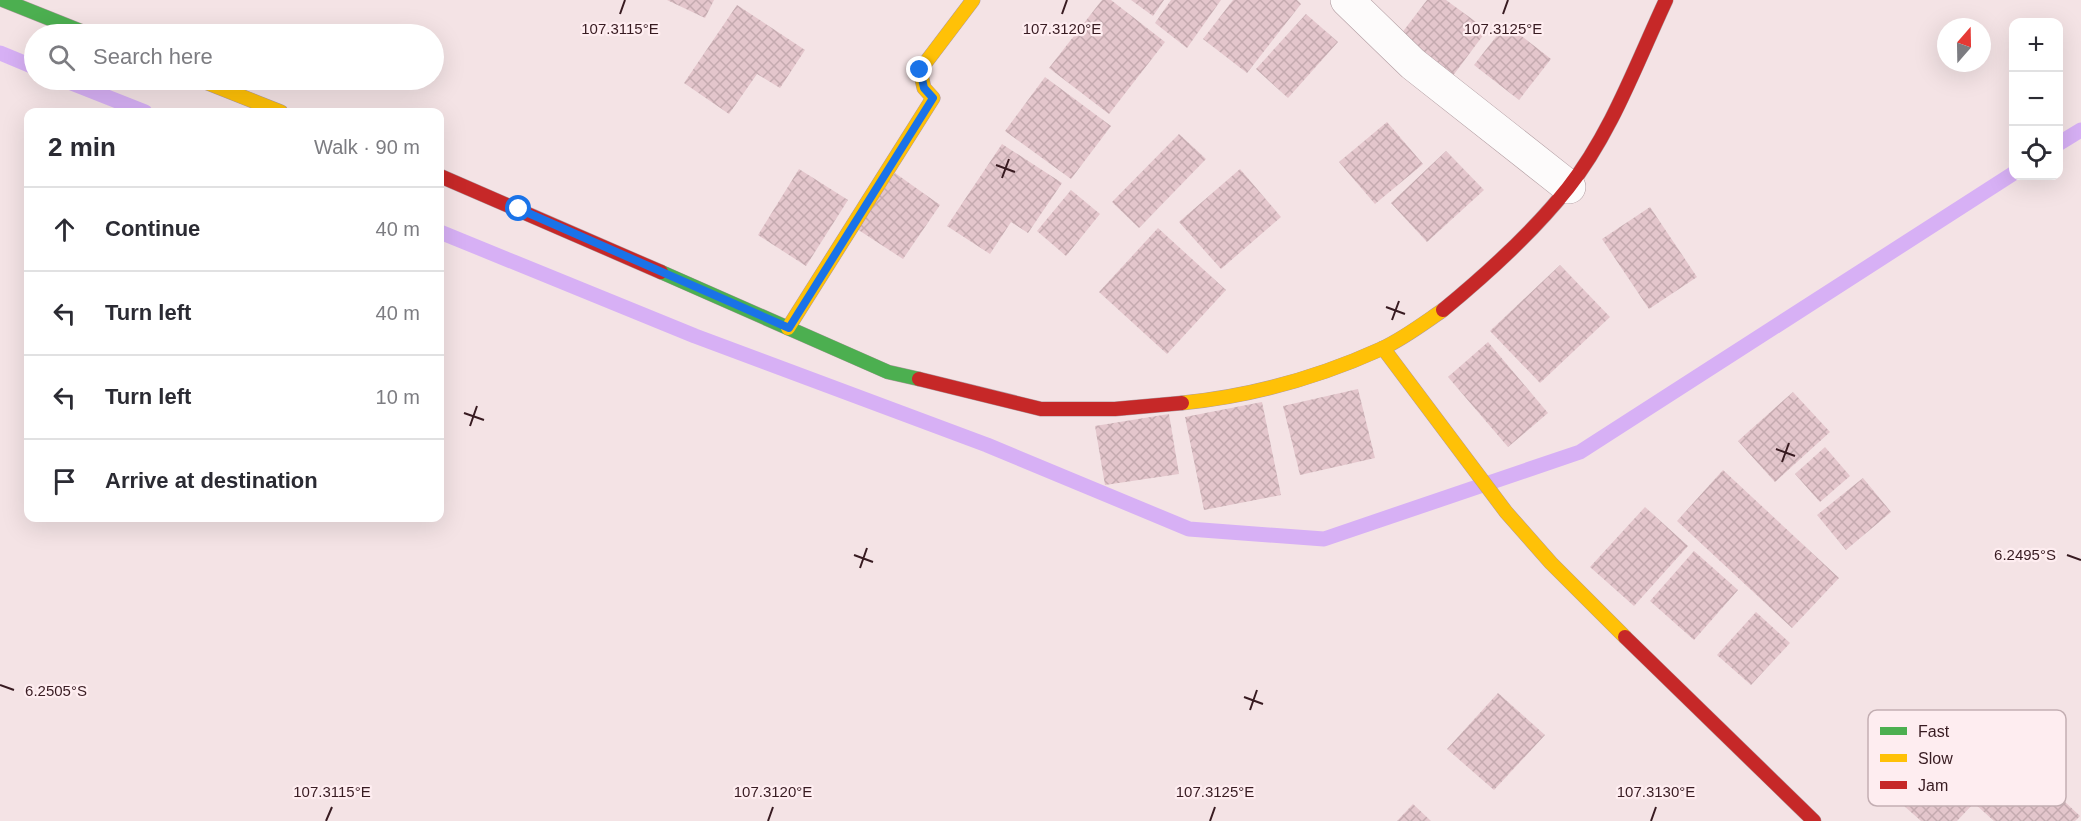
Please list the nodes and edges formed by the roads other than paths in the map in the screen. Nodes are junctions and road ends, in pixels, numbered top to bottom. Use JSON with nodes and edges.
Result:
{"nodes":[{"id":1,"x":973,"y":0,"type":"edge"},
{"id":2,"x":1347,"y":0,"type":"edge"},
{"id":3,"x":10,"y":1,"type":"edge"},
{"id":4,"x":1659,"y":4,"type":"edge"},
{"id":5,"x":64,"y":24,"type":"edge"},
{"id":6,"x":225,"y":90,"type":"edge"},
{"id":7,"x":271,"y":108,"type":"edge"},
{"id":8,"x":444,"y":178,"type":"edge"},
{"id":9,"x":1569,"y":188,"type":"junction"},
{"id":10,"x":789,"y":328,"type":"junction"},
{"id":11,"x":1383,"y":348,"type":"junction"},
{"id":12,"x":1814,"y":821,"type":"edge"}],
"edges":[{"from":1,"to":10,"type":"street"},
{"from":2,"to":9,"type":"street"},
{"from":3,"to":5,"type":"street"},
{"from":4,"to":9,"type":"street"},
{"from":6,"to":7,"type":"street"},
{"from":8,"to":10,"type":"street"},
{"from":9,"to":11,"type":"street"},
{"from":10,"to":11,"type":"street"},
{"from":11,"to":12,"type":"street"}]}
